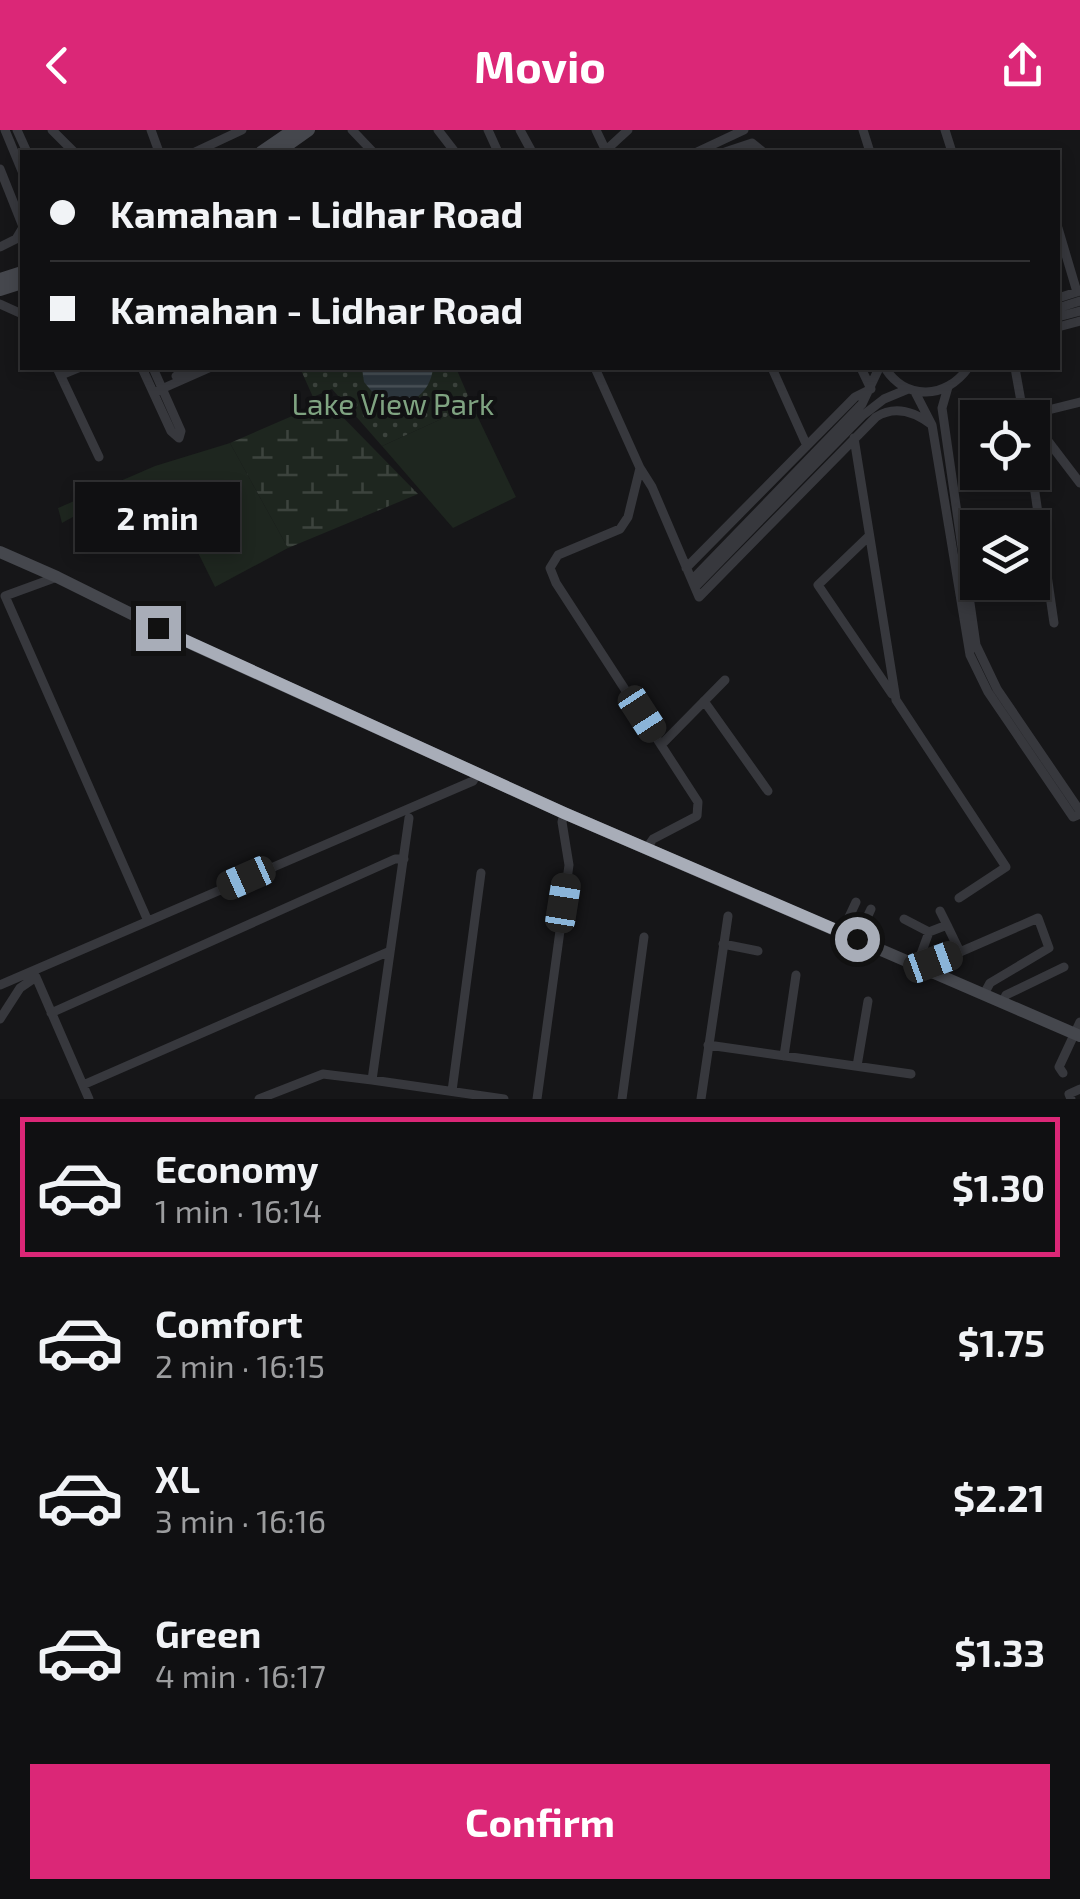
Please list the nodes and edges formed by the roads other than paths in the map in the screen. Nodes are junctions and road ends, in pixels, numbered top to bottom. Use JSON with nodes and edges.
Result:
{"nodes":[{"id":1,"x":5,"y":130,"type":"edge"},
{"id":2,"x":52,"y":130,"type":"edge"},
{"id":3,"x":242,"y":130,"type":"edge"},
{"id":4,"x":293,"y":130,"type":"edge"},
{"id":5,"x":309,"y":130,"type":"edge"},
{"id":6,"x":352,"y":130,"type":"edge"},
{"id":7,"x":438,"y":130,"type":"edge"},
{"id":8,"x":628,"y":130,"type":"edge"},
{"id":9,"x":744,"y":130,"type":"edge"},
{"id":10,"x":222,"y":134,"type":"edge"},
{"id":11,"x":72,"y":150,"type":"edge"},
{"id":12,"x":198,"y":150,"type":"edge"},
{"id":13,"x":264,"y":150,"type":"edge"},
{"id":14,"x":281,"y":150,"type":"edge"},
{"id":15,"x":371,"y":150,"type":"edge"},
{"id":16,"x":453,"y":150,"type":"edge"},
{"id":17,"x":608,"y":150,"type":"edge"},
{"id":18,"x":700,"y":150,"type":"edge"},
{"id":19,"x":732,"y":150,"type":"edge"},
{"id":20,"x":761,"y":150,"type":"edge"},
{"id":21,"x":20,"y":166,"type":"edge"},
{"id":22,"x":0,"y":169,"type":"edge"},
{"id":23,"x":20,"y":222,"type":"edge"},
{"id":24,"x":20,"y":231,"type":"edge"},
{"id":25,"x":1060,"y":234,"type":"edge"},
{"id":26,"x":0,"y":247,"type":"edge"},
{"id":27,"x":1079,"y":295,"type":"edge"},
{"id":28,"x":59,"y":370,"type":"edge"},
{"id":29,"x":144,"y":370,"type":"edge"},
{"id":30,"x":153,"y":370,"type":"edge"},
{"id":31,"x":190,"y":370,"type":"edge"},
{"id":32,"x":203,"y":370,"type":"edge"},
{"id":33,"x":596,"y":370,"type":"edge"},
{"id":34,"x":773,"y":370,"type":"edge"},
{"id":35,"x":862,"y":370,"type":"edge"},
{"id":36,"x":881,"y":370,"type":"edge"},
{"id":37,"x":884,"y":370,"type":"edge"},
{"id":38,"x":966,"y":370,"type":"edge"},
{"id":39,"x":1016,"y":370,"type":"edge"},
{"id":40,"x":157,"y":386,"type":"junction"},
{"id":41,"x":948,"y":387,"type":"junction"},
{"id":42,"x":871,"y":389,"type":"junction"},
{"id":43,"x":911,"y":390,"type":"junction"},
{"id":44,"x":1024,"y":400,"type":"edge"},
{"id":45,"x":1080,"y":402,"type":"edge"},
{"id":46,"x":1050,"y":411,"type":"edge"},
{"id":47,"x":932,"y":425,"type":"junction"},
{"id":48,"x":854,"y":438,"type":"junction"},
{"id":49,"x":807,"y":446,"type":"junction"},
{"id":50,"x":1050,"y":446,"type":"edge"},
{"id":51,"x":98,"y":457,"type":"dead end"},
{"id":52,"x":640,"y":468,"type":"junction"},
{"id":53,"x":1080,"y":483,"type":"edge"},
{"id":54,"x":1035,"y":490,"type":"edge"},
{"id":55,"x":870,"y":536,"type":"junction"},
{"id":56,"x":0,"y":552,"type":"edge"},
{"id":57,"x":686,"y":568,"type":"junction"},
{"id":58,"x":57,"y":577,"type":"junction"},
{"id":59,"x":693,"y":583,"type":"junction"},
{"id":60,"x":3,"y":597,"type":"edge"},
{"id":61,"x":1054,"y":624,"type":"dead end"},
{"id":62,"x":725,"y":680,"type":"dead end"},
{"id":63,"x":896,"y":700,"type":"junction"},
{"id":64,"x":704,"y":701,"type":"junction"},
{"id":65,"x":662,"y":745,"type":"junction"},
{"id":66,"x":477,"y":774,"type":"junction"},
{"id":67,"x":768,"y":791,"type":"dead end"},
{"id":68,"x":1080,"y":812,"type":"edge"},
{"id":69,"x":564,"y":813,"type":"junction"},
{"id":70,"x":409,"y":818,"type":"dead end"},
{"id":71,"x":646,"y":850,"type":"junction"},
{"id":72,"x":404,"y":858,"type":"junction"},
{"id":73,"x":482,"y":874,"type":"dead end"},
{"id":74,"x":958,"y":898,"type":"dead end"},
{"id":75,"x":856,"y":902,"type":"dead end"},
{"id":76,"x":870,"y":910,"type":"dead end"},
{"id":77,"x":940,"y":911,"type":"dead end"},
{"id":78,"x":728,"y":916,"type":"dead end"},
{"id":79,"x":904,"y":919,"type":"dead end"},
{"id":80,"x":148,"y":921,"type":"junction"},
{"id":81,"x":947,"y":925,"type":"junction"},
{"id":82,"x":842,"y":932,"type":"junction"},
{"id":83,"x":929,"y":932,"type":"junction"},
{"id":84,"x":644,"y":937,"type":"dead end"},
{"id":85,"x":857,"y":939,"type":"junction"},
{"id":86,"x":723,"y":944,"type":"junction"},
{"id":87,"x":390,"y":951,"type":"junction"},
{"id":88,"x":758,"y":951,"type":"dead end"},
{"id":89,"x":960,"y":952,"type":"junction"},
{"id":90,"x":923,"y":967,"type":"junction"},
{"id":91,"x":1064,"y":967,"type":"dead end"},
{"id":92,"x":796,"y":974,"type":"dead end"},
{"id":93,"x":0,"y":985,"type":"edge"},
{"id":94,"x":984,"y":994,"type":"junction"},
{"id":95,"x":868,"y":1001,"type":"dead end"},
{"id":96,"x":1002,"y":1002,"type":"junction"},
{"id":97,"x":51,"y":1012,"type":"junction"},
{"id":98,"x":0,"y":1019,"type":"edge"},
{"id":99,"x":1078,"y":1030,"type":"edge"},
{"id":100,"x":708,"y":1045,"type":"junction"},
{"id":101,"x":784,"y":1056,"type":"junction"},
{"id":102,"x":857,"y":1066,"type":"junction"},
{"id":103,"x":1063,"y":1073,"type":"dead end"},
{"id":104,"x":911,"y":1074,"type":"dead end"},
{"id":105,"x":372,"y":1080,"type":"junction"},
{"id":106,"x":83,"y":1085,"type":"junction"},
{"id":107,"x":1080,"y":1089,"type":"edge"},
{"id":108,"x":452,"y":1091,"type":"junction"},
{"id":109,"x":90,"y":1099,"type":"edge"},
{"id":110,"x":260,"y":1099,"type":"edge"},
{"id":111,"x":504,"y":1099,"type":"edge"},
{"id":112,"x":537,"y":1099,"type":"edge"},
{"id":113,"x":622,"y":1099,"type":"edge"},
{"id":114,"x":701,"y":1099,"type":"edge"},
{"id":115,"x":1071,"y":1099,"type":"edge"}],
"edges":[{"from":1,"to":21,"type":"street"},
{"from":2,"to":11,"type":"street"},
{"from":3,"to":10,"type":"street"},
{"from":4,"to":13,"type":"main road"},
{"from":5,"to":14,"type":"main road"},
{"from":6,"to":15,"type":"street"},
{"from":7,"to":16,"type":"street"},
{"from":8,"to":17,"type":"street"},
{"from":9,"to":18,"type":"street"},
{"from":10,"to":12,"type":"street"},
{"from":19,"to":20,"type":"street"},
{"from":22,"to":23,"type":"street"},
{"from":24,"to":26,"type":"street"},
{"from":25,"to":27,"type":"street"},
{"from":28,"to":51,"type":"street"},
{"from":29,"to":40,"type":"street"},
{"from":30,"to":40,"type":"street"},
{"from":31,"to":40,"type":"street"},
{"from":32,"to":40,"type":"street"},
{"from":33,"to":52,"type":"street"},
{"from":34,"to":49,"type":"street"},
{"from":35,"to":42,"type":"street"},
{"from":36,"to":42,"type":"street"},
{"from":37,"to":43,"type":"street"},
{"from":38,"to":41,"type":"street"},
{"from":39,"to":44,"type":"street"},
{"from":40,"to":40,"type":"street"},
{"from":41,"to":43,"type":"street"},
{"from":41,"to":68,"type":"street"},
{"from":42,"to":49,"type":"street"},
{"from":42,"to":59,"type":"street"},
{"from":43,"to":47,"type":"street"},
{"from":43,"to":59,"type":"street"},
{"from":45,"to":46,"type":"street"},
{"from":47,"to":48,"type":"street"},
{"from":47,"to":68,"type":"street"},
{"from":48,"to":55,"type":"street"},
{"from":48,"to":59,"type":"street"},
{"from":49,"to":57,"type":"street"},
{"from":50,"to":53,"type":"street"},
{"from":52,"to":57,"type":"street"},
{"from":52,"to":65,"type":"street"},
{"from":54,"to":61,"type":"street"},
{"from":55,"to":63,"type":"street"},
{"from":55,"to":63,"type":"street"},
{"from":56,"to":58,"type":"main road"},
{"from":57,"to":59,"type":"street"},
{"from":58,"to":60,"type":"street"},
{"from":58,"to":66,"type":"main road"},
{"from":60,"to":80,"type":"street"},
{"from":62,"to":64,"type":"street"},
{"from":63,"to":74,"type":"street"},
{"from":64,"to":65,"type":"street"},
{"from":64,"to":67,"type":"street"},
{"from":65,"to":71,"type":"street"},
{"from":66,"to":69,"type":"main road"},
{"from":66,"to":80,"type":"street"},
{"from":69,"to":71,"type":"main road"},
{"from":69,"to":112,"type":"street"},
{"from":70,"to":72,"type":"street"},
{"from":71,"to":82,"type":"main road"},
{"from":72,"to":87,"type":"street"},
{"from":72,"to":97,"type":"street"},
{"from":73,"to":108,"type":"street"},
{"from":75,"to":82,"type":"street"},
{"from":76,"to":85,"type":"street"},
{"from":77,"to":81,"type":"street"},
{"from":78,"to":86,"type":"street"},
{"from":79,"to":83,"type":"street"},
{"from":80,"to":93,"type":"street"},
{"from":81,"to":83,"type":"street"},
{"from":81,"to":89,"type":"street"},
{"from":82,"to":85,"type":"main road"},
{"from":83,"to":90,"type":"street"},
{"from":84,"to":113,"type":"street"},
{"from":85,"to":90,"type":"main road"},
{"from":86,"to":88,"type":"street"},
{"from":86,"to":100,"type":"street"},
{"from":87,"to":105,"type":"street"},
{"from":87,"to":106,"type":"street"},
{"from":89,"to":90,"type":"street"},
{"from":89,"to":94,"type":"street"},
{"from":90,"to":94,"type":"main road"},
{"from":91,"to":96,"type":"street"},
{"from":92,"to":101,"type":"street"},
{"from":94,"to":96,"type":"main road"},
{"from":95,"to":102,"type":"street"},
{"from":96,"to":99,"type":"main road"},
{"from":97,"to":98,"type":"street"},
{"from":97,"to":106,"type":"street"},
{"from":99,"to":103,"type":"street"},
{"from":100,"to":101,"type":"street"},
{"from":100,"to":114,"type":"street"},
{"from":101,"to":102,"type":"street"},
{"from":102,"to":104,"type":"street"},
{"from":105,"to":108,"type":"street"},
{"from":105,"to":110,"type":"street"},
{"from":106,"to":109,"type":"street"},
{"from":107,"to":115,"type":"street"},
{"from":108,"to":111,"type":"street"}]}
